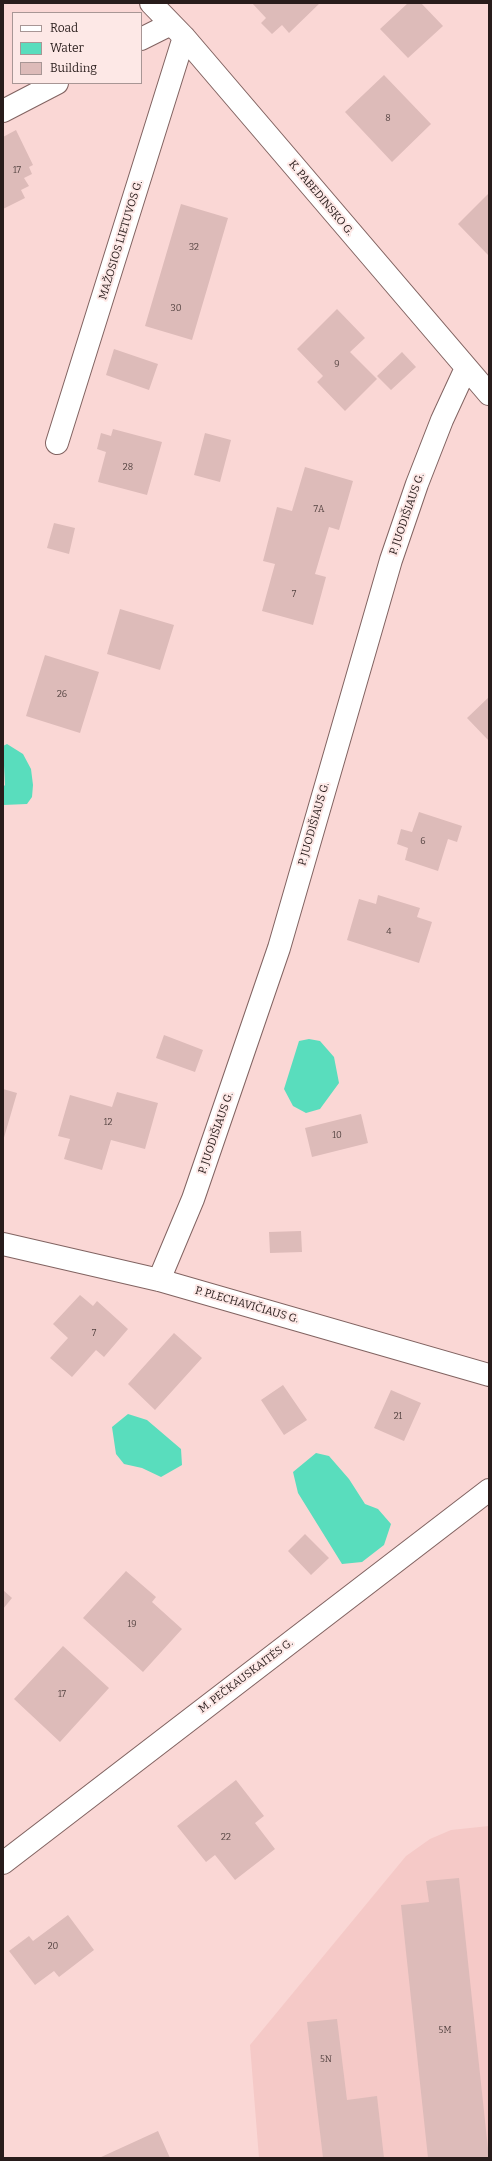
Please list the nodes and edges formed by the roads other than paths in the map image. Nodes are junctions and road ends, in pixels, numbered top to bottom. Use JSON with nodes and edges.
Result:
{"nodes":[{"id":1,"x":151,"y":3,"type":"edge"},
{"id":2,"x":177,"y":30,"type":"junction"},
{"id":3,"x":142,"y":39,"type":"edge"},
{"id":4,"x":55,"y":84,"type":"edge"},
{"id":5,"x":3,"y":111,"type":"edge"},
{"id":6,"x":466,"y":368,"type":"junction"},
{"id":7,"x":489,"y":394,"type":"edge"},
{"id":8,"x":57,"y":443,"type":"dead end"},
{"id":9,"x":3,"y":1244,"type":"edge"},
{"id":10,"x":159,"y":1280,"type":"junction"},
{"id":11,"x":489,"y":1375,"type":"edge"},
{"id":12,"x":489,"y":1490,"type":"edge"},
{"id":13,"x":3,"y":1863,"type":"edge"}],
"edges":[{"from":1,"to":2,"type":"street","name":"K. PABEDINSKO G."},
{"from":2,"to":3,"type":"street"},
{"from":2,"to":6,"type":"street","name":"K. PABEDINSKO G."},
{"from":2,"to":8,"type":"street","name":"MAŽOSIOS LIETUVOS G."},
{"from":4,"to":5,"type":"street"},
{"from":6,"to":7,"type":"street","name":"K. PABEDINSKO G."},
{"from":6,"to":10,"type":"street","name":"P. JUODIŠIAUS G."},
{"from":9,"to":10,"type":"street","name":"P. PLECHAVIČIAUS G."},
{"from":10,"to":11,"type":"street","name":"P. PLECHAVIČIAUS G."},
{"from":12,"to":13,"type":"street","name":"M. PEČKAUSKAITĖS G."}]}
